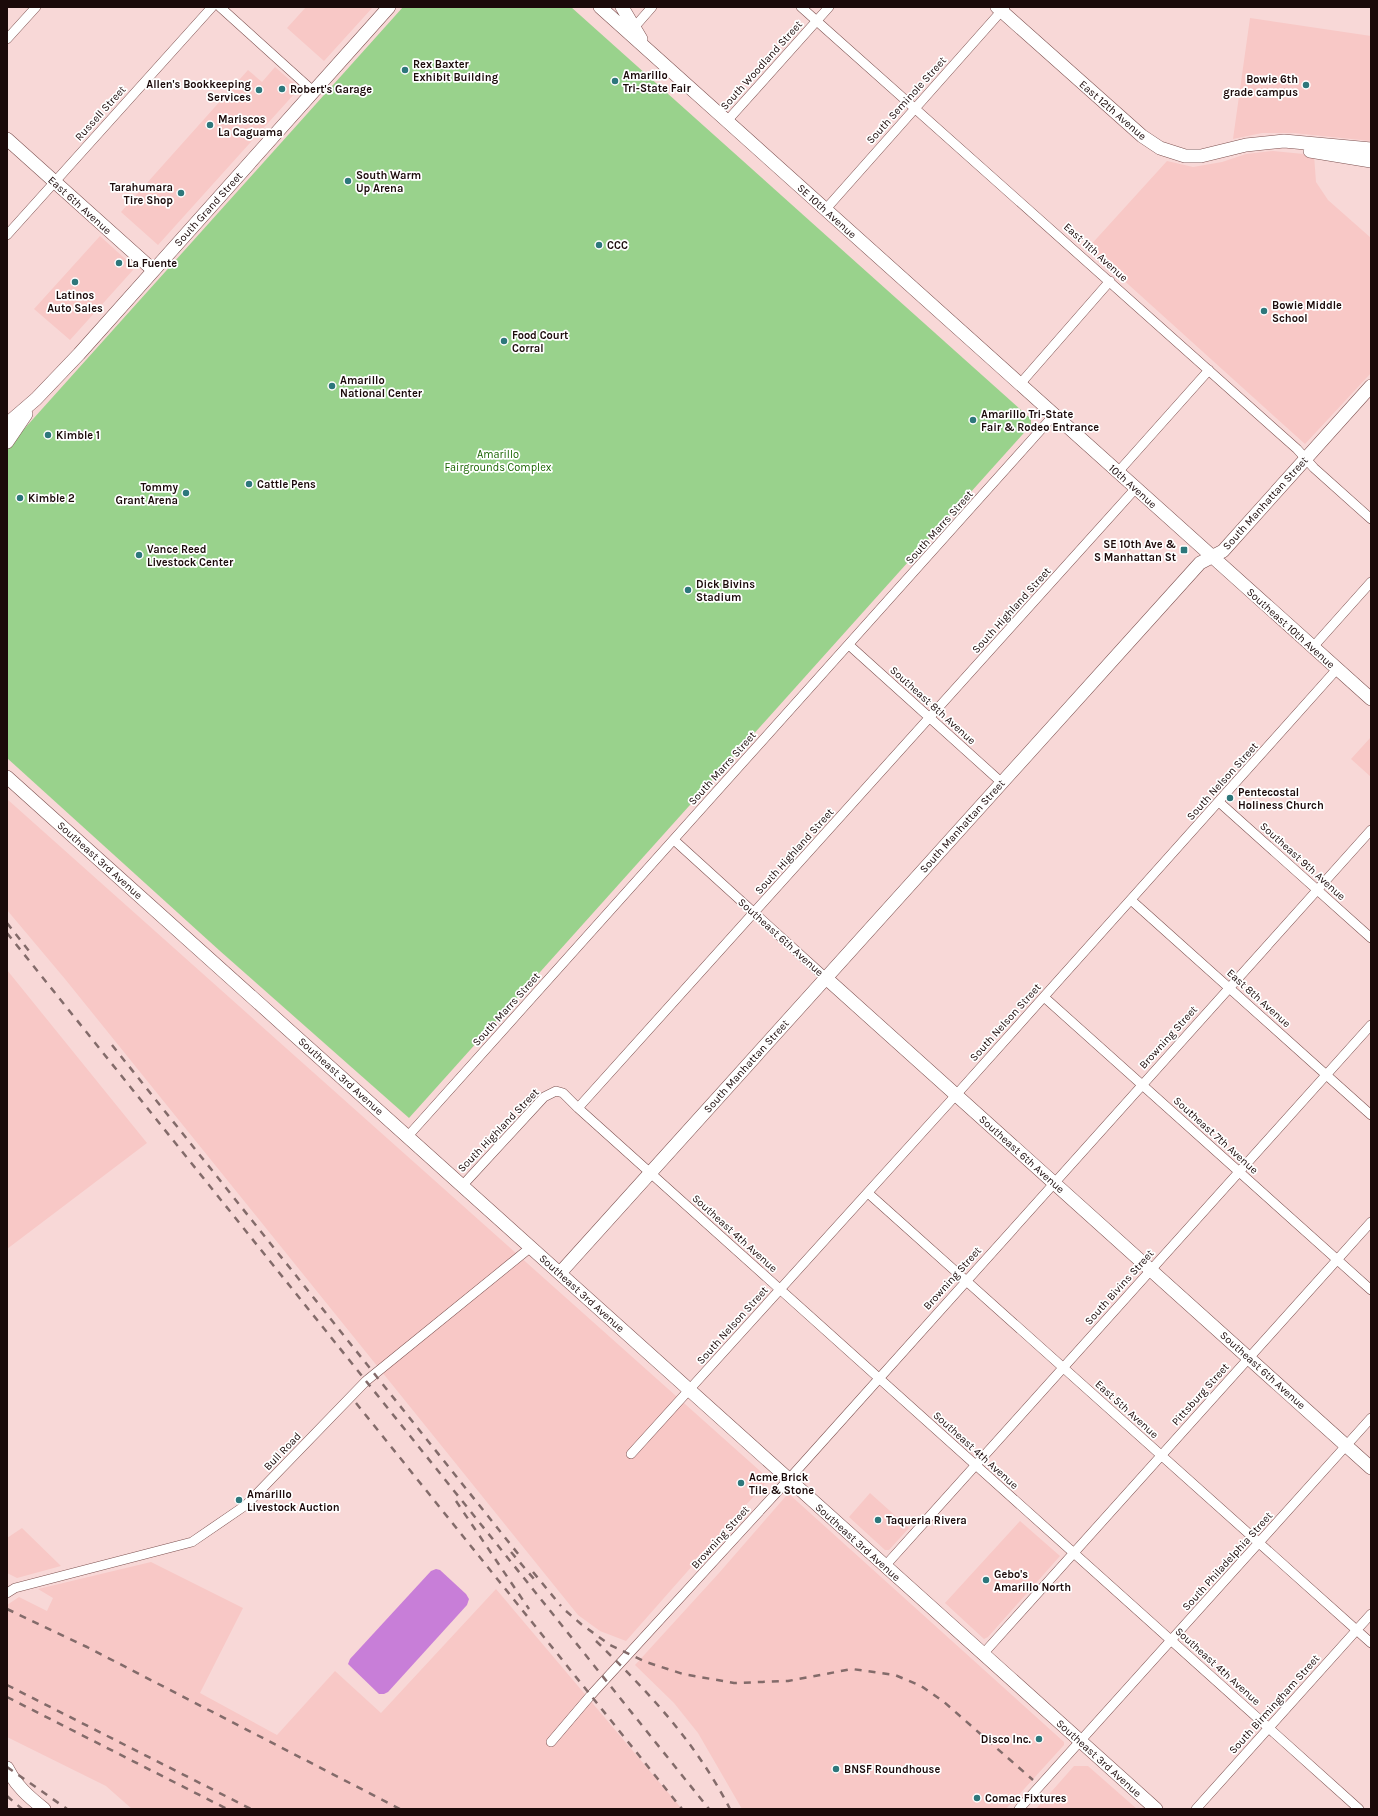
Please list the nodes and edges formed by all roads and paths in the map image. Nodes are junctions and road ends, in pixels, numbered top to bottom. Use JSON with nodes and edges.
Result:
{"nodes":[{"id":1,"x":36,"y":7,"type":"edge"},
{"id":2,"x":212,"y":7,"type":"edge"},
{"id":3,"x":220,"y":7,"type":"edge"},
{"id":4,"x":389,"y":7,"type":"edge"},
{"id":5,"x":600,"y":7,"type":"edge"},
{"id":6,"x":622,"y":7,"type":"edge"},
{"id":7,"x":652,"y":7,"type":"edge"},
{"id":8,"x":801,"y":7,"type":"edge"},
{"id":9,"x":829,"y":7,"type":"edge"},
{"id":10,"x":1001,"y":8,"type":"edge"},
{"id":11,"x":817,"y":21,"type":"junction"},
{"id":12,"x":632,"y":31,"type":"junction"},
{"id":13,"x":7,"y":39,"type":"edge"},
{"id":14,"x":313,"y":91,"type":"junction"},
{"id":15,"x":916,"y":108,"type":"junction"},
{"id":16,"x":727,"y":121,"type":"junction"},
{"id":17,"x":7,"y":139,"type":"edge"},
{"id":18,"x":1284,"y":141,"type":"junction"},
{"id":19,"x":1371,"y":149,"type":"edge"},
{"id":20,"x":1371,"y":161,"type":"edge"},
{"id":21,"x":54,"y":182,"type":"junction"},
{"id":22,"x":825,"y":210,"type":"junction"},
{"id":23,"x":7,"y":235,"type":"edge"},
{"id":24,"x":153,"y":270,"type":"junction"},
{"id":25,"x":1110,"y":281,"type":"junction"},
{"id":26,"x":1209,"y":370,"type":"junction"},
{"id":27,"x":1020,"y":384,"type":"junction"},
{"id":28,"x":1371,"y":386,"type":"edge"},
{"id":29,"x":36,"y":398,"type":"junction"},
{"id":30,"x":1054,"y":415,"type":"junction"},
{"id":31,"x":7,"y":424,"type":"edge"},
{"id":32,"x":7,"y":442,"type":"edge"},
{"id":33,"x":1306,"y":459,"type":"junction"},
{"id":34,"x":1118,"y":472,"type":"junction"},
{"id":35,"x":1136,"y":488,"type":"junction"},
{"id":36,"x":1371,"y":519,"type":"edge"},
{"id":37,"x":1212,"y":557,"type":"junction"},
{"id":38,"x":1371,"y":582,"type":"edge"},
{"id":39,"x":849,"y":645,"type":"junction"},
{"id":40,"x":1313,"y":647,"type":"junction"},
{"id":41,"x":1337,"y":669,"type":"junction"},
{"id":42,"x":1371,"y":699,"type":"edge"},
{"id":43,"x":929,"y":718,"type":"junction"},
{"id":44,"x":7,"y":777,"type":"edge"},
{"id":45,"x":1001,"y":782,"type":"junction"},
{"id":46,"x":1219,"y":802,"type":"junction"},
{"id":47,"x":1371,"y":830,"type":"edge"},
{"id":48,"x":674,"y":840,"type":"junction"},
{"id":49,"x":1317,"y":890,"type":"junction"},
{"id":50,"x":1131,"y":900,"type":"junction"},
{"id":51,"x":755,"y":913,"type":"junction"},
{"id":52,"x":1371,"y":938,"type":"edge"},
{"id":53,"x":826,"y":978,"type":"junction"},
{"id":54,"x":1229,"y":987,"type":"junction"},
{"id":55,"x":1044,"y":997,"type":"junction"},
{"id":56,"x":1371,"y":1025,"type":"edge"},
{"id":57,"x":1326,"y":1074,"type":"junction"},
{"id":58,"x":1142,"y":1084,"type":"junction"},
{"id":59,"x":956,"y":1095,"type":"junction"},
{"id":60,"x":578,"y":1108,"type":"junction"},
{"id":61,"x":1371,"y":1115,"type":"edge"},
{"id":62,"x":408,"y":1136,"type":"junction"},
{"id":63,"x":1240,"y":1172,"type":"junction"},
{"id":64,"x":650,"y":1173,"type":"junction"},
{"id":65,"x":1054,"y":1182,"type":"junction"},
{"id":66,"x":462,"y":1186,"type":"junction"},
{"id":67,"x":868,"y":1193,"type":"junction"},
{"id":68,"x":1371,"y":1222,"type":"edge"},
{"id":69,"x":531,"y":1247,"type":"junction"},
{"id":70,"x":1337,"y":1260,"type":"junction"},
{"id":71,"x":1151,"y":1270,"type":"junction"},
{"id":72,"x":560,"y":1273,"type":"junction"},
{"id":73,"x":966,"y":1280,"type":"junction"},
{"id":74,"x":780,"y":1290,"type":"junction"},
{"id":75,"x":1371,"y":1290,"type":"edge"},
{"id":76,"x":1249,"y":1357,"type":"junction"},
{"id":77,"x":1063,"y":1367,"type":"junction"},
{"id":78,"x":878,"y":1378,"type":"junction"},
{"id":79,"x":689,"y":1390,"type":"junction"},
{"id":80,"x":1371,"y":1418,"type":"edge"},
{"id":81,"x":1346,"y":1446,"type":"junction"},
{"id":82,"x":631,"y":1454,"type":"dead end"},
{"id":83,"x":1161,"y":1456,"type":"junction"},
{"id":84,"x":976,"y":1465,"type":"junction"},
{"id":85,"x":1371,"y":1468,"type":"edge"},
{"id":86,"x":789,"y":1479,"type":"junction"},
{"id":87,"x":1259,"y":1543,"type":"junction"},
{"id":88,"x":1074,"y":1553,"type":"junction"},
{"id":89,"x":885,"y":1566,"type":"junction"},
{"id":90,"x":7,"y":1593,"type":"edge"},
{"id":91,"x":1371,"y":1614,"type":"edge"},
{"id":92,"x":1357,"y":1630,"type":"junction"},
{"id":93,"x":1171,"y":1640,"type":"junction"},
{"id":94,"x":1371,"y":1643,"type":"edge"},
{"id":95,"x":983,"y":1654,"type":"junction"},
{"id":96,"x":1269,"y":1728,"type":"junction"},
{"id":97,"x":1080,"y":1741,"type":"junction"},
{"id":98,"x":551,"y":1742,"type":"dead end"},
{"id":99,"x":7,"y":1768,"type":"edge"},
{"id":100,"x":44,"y":1809,"type":"edge"},
{"id":101,"x":1019,"y":1809,"type":"edge"},
{"id":102,"x":1156,"y":1809,"type":"edge"},
{"id":103,"x":1196,"y":1809,"type":"edge"},
{"id":104,"x":1359,"y":1809,"type":"edge"}],
"edges":[{"from":1,"to":13,"type":"street"},
{"from":2,"to":21,"type":"street","name":"Russell Street"},
{"from":3,"to":14,"type":"street"},
{"from":4,"to":14,"type":"main road","name":"South Grand Street"},
{"from":5,"to":12,"type":"main road"},
{"from":6,"to":12,"type":"main road"},
{"from":7,"to":12,"type":"street"},
{"from":8,"to":11,"type":"street","name":"East 11th Avenue"},
{"from":9,"to":11,"type":"street","name":"South Woodland Street"},
{"from":10,"to":15,"type":"street","name":"South Seminole Street"},
{"from":10,"to":18,"type":"main road","name":"East 12th Avenue"},
{"from":11,"to":15,"type":"street","name":"East 11th Avenue"},
{"from":11,"to":16,"type":"street","name":"South Woodland Street"},
{"from":12,"to":16,"type":"main road","name":"SE 10th Avenue"},
{"from":14,"to":24,"type":"main road","name":"South Grand Street"},
{"from":15,"to":22,"type":"street","name":"South Seminole Street"},
{"from":15,"to":25,"type":"street","name":"East 11th Avenue"},
{"from":16,"to":22,"type":"main road","name":"SE 10th Avenue"},
{"from":17,"to":21,"type":"main road","name":"East 6th Avenue"},
{"from":18,"to":19,"type":"main road","name":"East 12th Avenue"},
{"from":18,"to":20,"type":"main road"},
{"from":21,"to":23,"type":"street","name":"Russell Street"},
{"from":21,"to":24,"type":"main road","name":"East 6th Avenue"},
{"from":22,"to":27,"type":"main road","name":"SE 10th Avenue"},
{"from":24,"to":29,"type":"main road","name":"South Grand Street"},
{"from":25,"to":26,"type":"street","name":"East 11th Avenue"},
{"from":25,"to":27,"type":"street"},
{"from":26,"to":33,"type":"street","name":"East 11th Avenue"},
{"from":26,"to":34,"type":"street"},
{"from":27,"to":30,"type":"main road","name":"SE 10th Avenue"},
{"from":28,"to":33,"type":"main road","name":"South Manhattan Street"},
{"from":29,"to":31,"type":"main road","name":"South Grand Street"},
{"from":29,"to":32,"type":"main road"},
{"from":30,"to":34,"type":"main road","name":"10th Avenue"},
{"from":30,"to":39,"type":"street","name":"South Marrs Street"},
{"from":33,"to":36,"type":"street","name":"East 11th Avenue"},
{"from":33,"to":37,"type":"main road","name":"South Manhattan Street"},
{"from":34,"to":35,"type":"main road","name":"10th Avenue"},
{"from":35,"to":37,"type":"main road","name":"10th Avenue"},
{"from":35,"to":43,"type":"street","name":"South Highland Street"},
{"from":37,"to":40,"type":"main road","name":"Southeast 10th Avenue"},
{"from":37,"to":45,"type":"main road","name":"South Manhattan Street"},
{"from":38,"to":40,"type":"street"},
{"from":39,"to":43,"type":"street","name":"Southeast 8th Avenue"},
{"from":39,"to":48,"type":"street","name":"South Marrs Street"},
{"from":40,"to":41,"type":"main road","name":"Southeast 10th Avenue"},
{"from":41,"to":42,"type":"main road","name":"Southeast 10th Avenue"},
{"from":41,"to":46,"type":"street","name":"South Nelson Street"},
{"from":43,"to":45,"type":"street","name":"Southeast 8th Avenue"},
{"from":43,"to":51,"type":"street","name":"South Highland Street"},
{"from":44,"to":62,"type":"main road","name":"Southeast 3rd Avenue"},
{"from":45,"to":53,"type":"main road","name":"South Manhattan Street"},
{"from":46,"to":49,"type":"street","name":"Southeast 9th Avenue"},
{"from":46,"to":50,"type":"street","name":"South Nelson Street"},
{"from":47,"to":49,"type":"street","name":"Browning Street"},
{"from":48,"to":51,"type":"street","name":"Southeast 6th Avenue"},
{"from":48,"to":62,"type":"street","name":"South Marrs Street"},
{"from":49,"to":52,"type":"street","name":"Southeast 9th Avenue"},
{"from":49,"to":54,"type":"street","name":"Browning Street"},
{"from":50,"to":54,"type":"street","name":"East 8th Avenue"},
{"from":50,"to":55,"type":"street","name":"South Nelson Street"},
{"from":51,"to":53,"type":"street","name":"Southeast 6th Avenue"},
{"from":51,"to":60,"type":"street","name":"South Highland Street"},
{"from":53,"to":59,"type":"main road","name":"Southeast 6th Avenue"},
{"from":53,"to":64,"type":"main road","name":"South Manhattan Street"},
{"from":54,"to":57,"type":"street","name":"East 8th Avenue"},
{"from":54,"to":58,"type":"street","name":"Browning Street"},
{"from":55,"to":58,"type":"street","name":"Southeast 7th Avenue"},
{"from":55,"to":59,"type":"street","name":"South Nelson Street"},
{"from":56,"to":57,"type":"street","name":"South Bivins Street"},
{"from":57,"to":61,"type":"street","name":"East 8th Avenue"},
{"from":57,"to":63,"type":"street","name":"South Bivins Street"},
{"from":58,"to":63,"type":"street","name":"Southeast 7th Avenue"},
{"from":58,"to":65,"type":"street","name":"Browning Street"},
{"from":59,"to":65,"type":"main road","name":"Southeast 6th Avenue"},
{"from":59,"to":67,"type":"street","name":"South Nelson Street"},
{"from":60,"to":64,"type":"street","name":"Southeast 4th Avenue"},
{"from":60,"to":66,"type":"street","name":"South Highland Street"},
{"from":62,"to":66,"type":"main road","name":"Southeast 3rd Avenue"},
{"from":63,"to":70,"type":"street","name":"Southeast 7th Avenue"},
{"from":63,"to":71,"type":"street","name":"South Bivins Street"},
{"from":64,"to":72,"type":"main road","name":"South Manhattan Street"},
{"from":64,"to":74,"type":"street","name":"Southeast 4th Avenue"},
{"from":65,"to":71,"type":"main road","name":"Southeast 6th Avenue"},
{"from":65,"to":73,"type":"street","name":"Browning Street"},
{"from":66,"to":69,"type":"main road","name":"Southeast 3rd Avenue"},
{"from":67,"to":73,"type":"street","name":"East 5th Avenue"},
{"from":67,"to":74,"type":"street","name":"South Nelson Street"},
{"from":68,"to":70,"type":"street","name":"Pittsburg Street"},
{"from":69,"to":72,"type":"main road","name":"Southeast 3rd Avenue"},
{"from":69,"to":90,"type":"street","name":"Bull Road"},
{"from":70,"to":75,"type":"street","name":"Southeast 7th Avenue"},
{"from":70,"to":76,"type":"street","name":"Pittsburg Street"},
{"from":71,"to":76,"type":"main road","name":"Southeast 6th Avenue"},
{"from":71,"to":77,"type":"street","name":"South Bivins Street"},
{"from":72,"to":79,"type":"main road","name":"Southeast 3rd Avenue"},
{"from":73,"to":77,"type":"street","name":"East 5th Avenue"},
{"from":73,"to":78,"type":"street","name":"Browning Street"},
{"from":74,"to":78,"type":"street","name":"Southeast 4th Avenue"},
{"from":74,"to":79,"type":"street","name":"South Nelson Street"},
{"from":76,"to":81,"type":"main road","name":"Southeast 6th Avenue"},
{"from":76,"to":83,"type":"street","name":"Pittsburg Street"},
{"from":77,"to":83,"type":"street","name":"East 5th Avenue"},
{"from":77,"to":84,"type":"street","name":"South Bivins Street"},
{"from":78,"to":84,"type":"street","name":"Southeast 4th Avenue"},
{"from":78,"to":86,"type":"street","name":"Browning Street"},
{"from":79,"to":82,"type":"street","name":"South Nelson Street"},
{"from":79,"to":86,"type":"main road","name":"Southeast 3rd Avenue"},
{"from":80,"to":81,"type":"street","name":"South Philadelphia Street"},
{"from":81,"to":85,"type":"main road","name":"Southeast 6th Avenue"},
{"from":81,"to":87,"type":"street","name":"South Philadelphia Street"},
{"from":83,"to":87,"type":"street","name":"East 5th Avenue"},
{"from":83,"to":88,"type":"street","name":"Pittsburg Street"},
{"from":84,"to":88,"type":"street","name":"Southeast 4th Avenue"},
{"from":84,"to":89,"type":"street","name":"South Bivins Street"},
{"from":86,"to":89,"type":"main road","name":"Southeast 3rd Avenue"},
{"from":86,"to":98,"type":"street","name":"Browning Street"},
{"from":87,"to":92,"type":"street","name":"East 5th Avenue"},
{"from":87,"to":93,"type":"street","name":"South Philadelphia Street"},
{"from":88,"to":93,"type":"street","name":"Southeast 4th Avenue"},
{"from":88,"to":95,"type":"street","name":"Pittsburg Street"},
{"from":89,"to":95,"type":"main road","name":"Southeast 3rd Avenue"},
{"from":91,"to":92,"type":"street","name":"South Birmingham Street"},
{"from":92,"to":94,"type":"street","name":"East 5th Avenue"},
{"from":92,"to":96,"type":"street","name":"South Birmingham Street"},
{"from":93,"to":96,"type":"street","name":"Southeast 4th Avenue"},
{"from":93,"to":97,"type":"street","name":"South Philadelphia Street"},
{"from":95,"to":97,"type":"main road","name":"Southeast 3rd Avenue"},
{"from":96,"to":103,"type":"street","name":"South Birmingham Street"},
{"from":96,"to":104,"type":"street","name":"Southeast 4th Avenue"},
{"from":97,"to":101,"type":"street","name":"South Philadelphia Street"},
{"from":97,"to":102,"type":"main road","name":"Southeast 3rd Avenue"},
{"from":99,"to":100,"type":"main road"}]}
